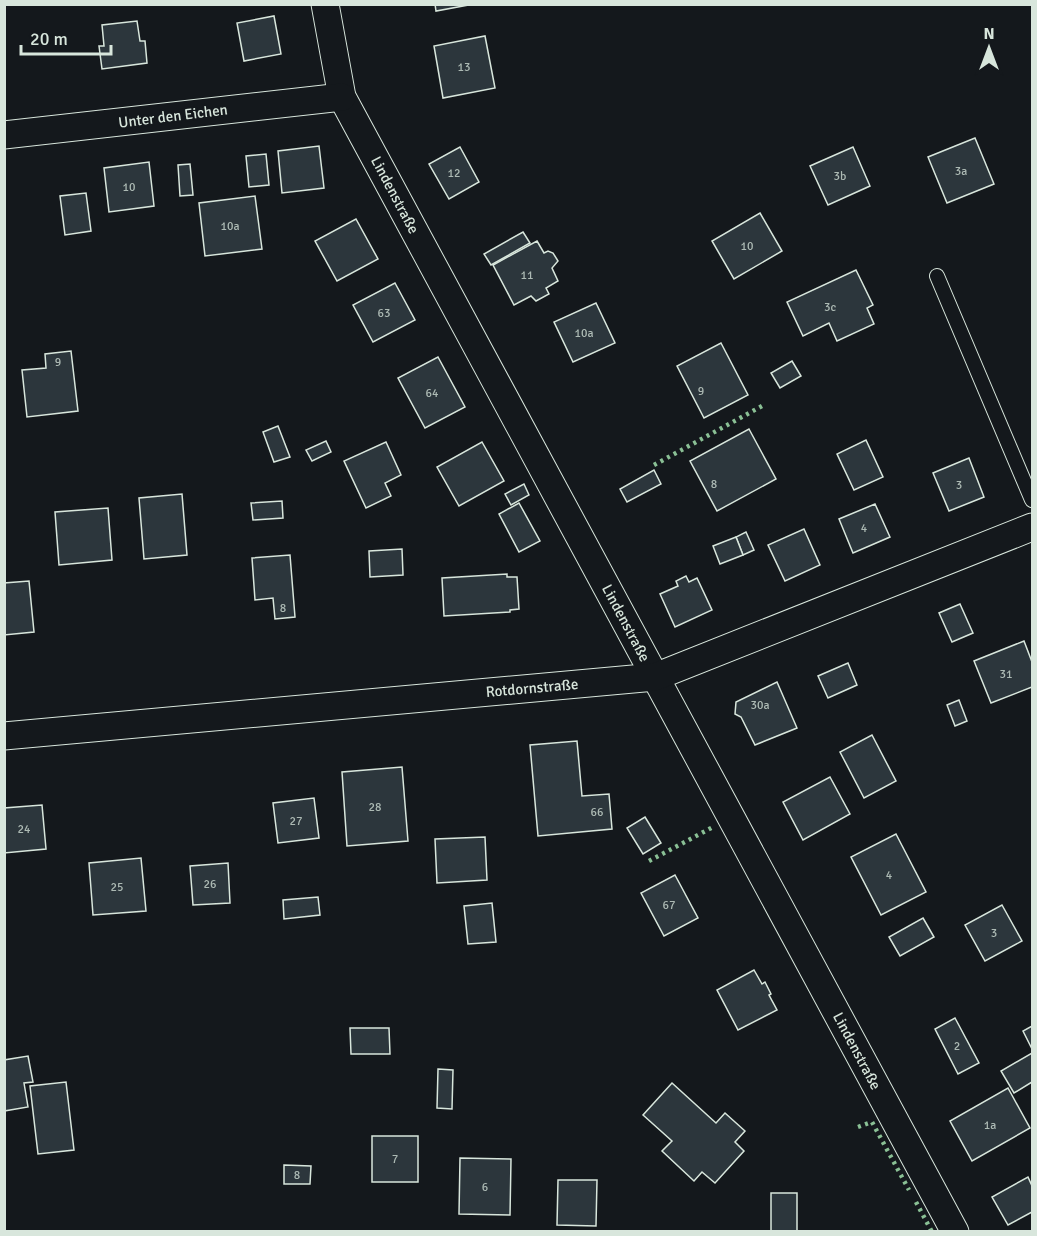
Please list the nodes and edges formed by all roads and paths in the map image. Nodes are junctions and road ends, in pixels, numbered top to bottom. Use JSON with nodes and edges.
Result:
{"nodes":[{"id":1,"x":325,"y":4,"type":"edge"},
{"id":2,"x":342,"y":97,"type":"junction"},
{"id":3,"x":4,"y":135,"type":"edge"},
{"id":4,"x":937,"y":276,"type":"dead end"},
{"id":5,"x":1032,"y":500,"type":"edge"},
{"id":6,"x":1032,"y":527,"type":"edge"},
{"id":7,"x":655,"y":677,"type":"junction"},
{"id":8,"x":4,"y":736,"type":"edge"},
{"id":9,"x":955,"y":1232,"type":"edge"}],
"edges":[{"from":1,"to":2,"type":"street","name":"Lindenstraße"},
{"from":2,"to":3,"type":"street","name":"Unter den Eichen"},
{"from":2,"to":7,"type":"street","name":"Lindenstraße"},
{"from":4,"to":5,"type":"lane"},
{"from":6,"to":7,"type":"street","name":"Rotdornstraße"},
{"from":7,"to":8,"type":"street","name":"Rotdornstraße"},
{"from":7,"to":9,"type":"street","name":"Lindenstraße"}]}
